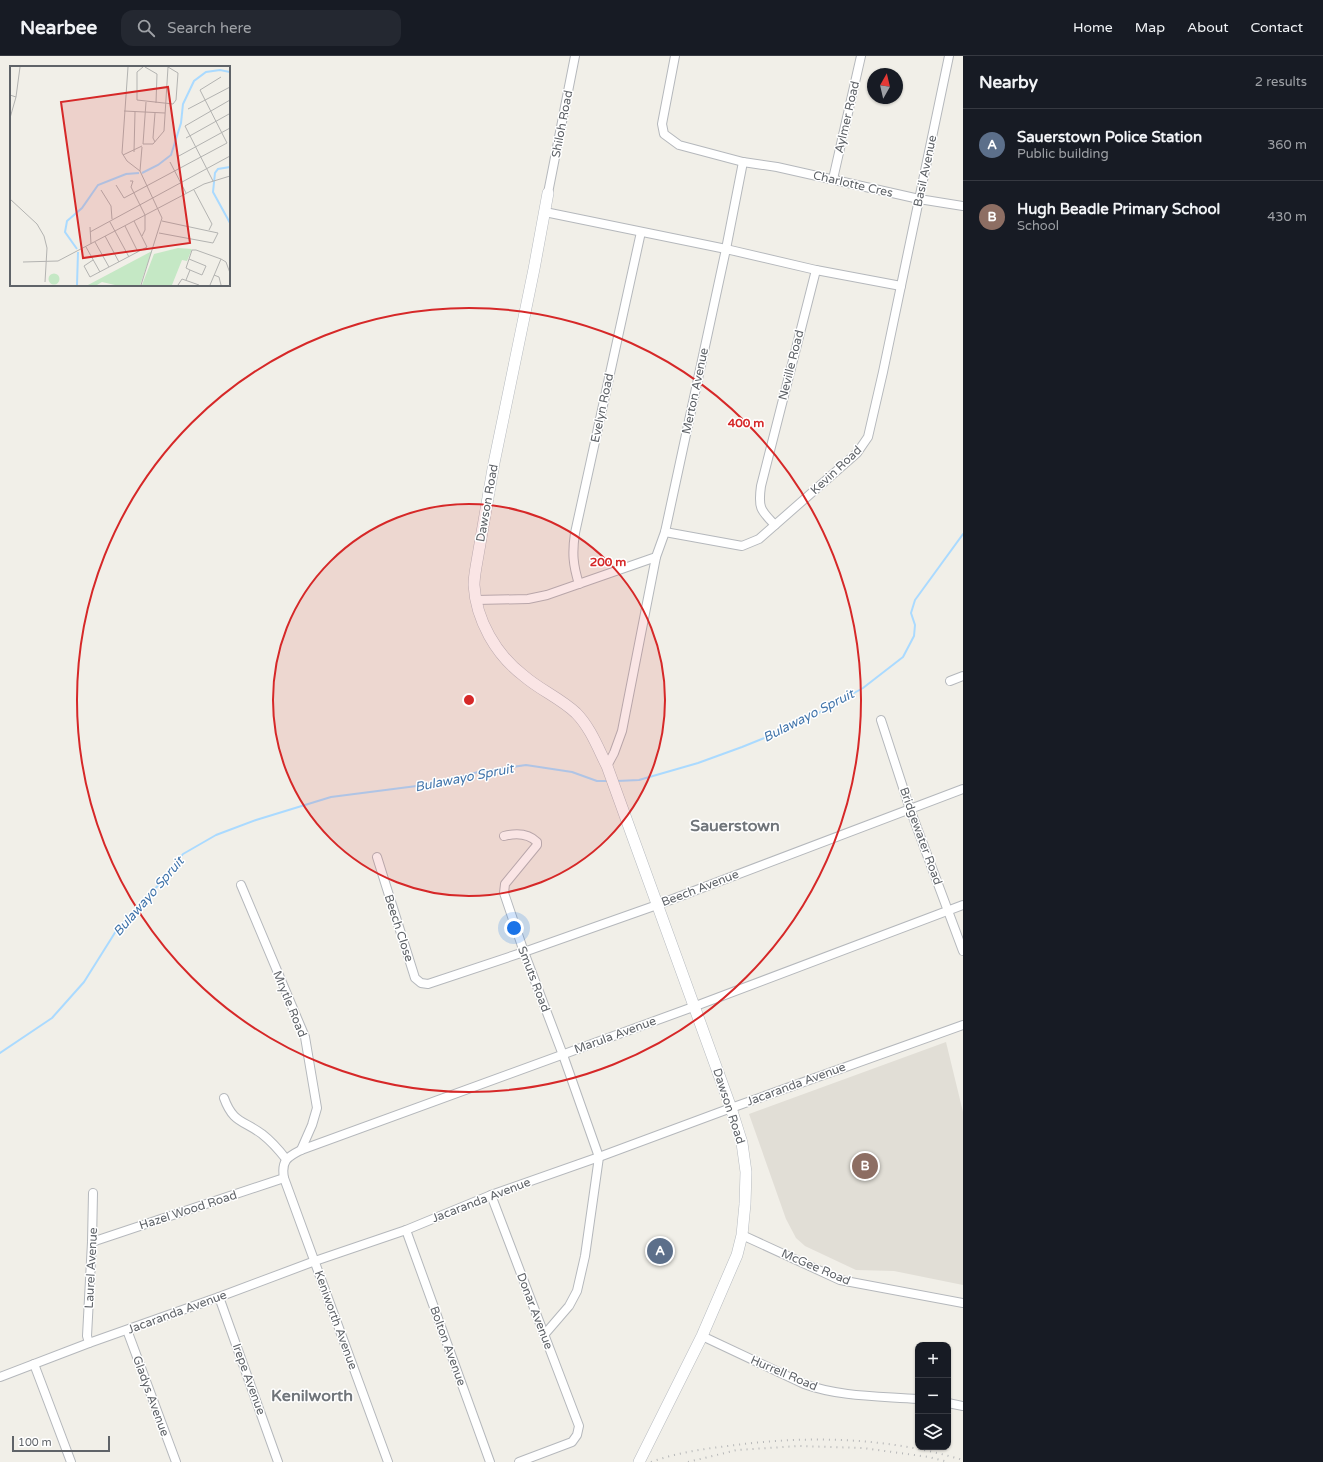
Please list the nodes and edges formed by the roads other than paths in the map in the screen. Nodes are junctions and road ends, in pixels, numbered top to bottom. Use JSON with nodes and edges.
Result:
{"nodes":[{"id":1,"x":575,"y":56,"type":"edge"},
{"id":2,"x":674,"y":56,"type":"edge"},
{"id":3,"x":861,"y":56,"type":"edge"},
{"id":4,"x":950,"y":56,"type":"edge"},
{"id":5,"x":743,"y":162,"type":"junction"},
{"id":6,"x":833,"y":179,"type":"junction"},
{"id":7,"x":548,"y":193,"type":"joint"},
{"id":8,"x":919,"y":199,"type":"junction"},
{"id":9,"x":963,"y":206,"type":"edge"},
{"id":10,"x":545,"y":212,"type":"junction"},
{"id":11,"x":641,"y":232,"type":"junction"},
{"id":12,"x":726,"y":249,"type":"junction"},
{"id":13,"x":816,"y":270,"type":"junction"},
{"id":14,"x":901,"y":286,"type":"junction"},
{"id":15,"x":775,"y":525,"type":"junction"},
{"id":16,"x":665,"y":532,"type":"junction"},
{"id":17,"x":656,"y":557,"type":"junction"},
{"id":18,"x":580,"y":584,"type":"junction"},
{"id":19,"x":476,"y":600,"type":"junction"},
{"id":20,"x":963,"y":676,"type":"edge"},
{"id":21,"x":950,"y":681,"type":"dead end"},
{"id":22,"x":881,"y":720,"type":"dead end"},
{"id":23,"x":606,"y":766,"type":"junction"},
{"id":24,"x":963,"y":789,"type":"edge"},
{"id":25,"x":910,"y":809,"type":"junction"},
{"id":26,"x":504,"y":836,"type":"dead end"},
{"id":27,"x":377,"y":857,"type":"dead end"},
{"id":28,"x":241,"y":886,"type":"dead end"},
{"id":29,"x":657,"y":905,"type":"junction"},
{"id":30,"x":963,"y":905,"type":"edge"},
{"id":31,"x":948,"y":911,"type":"junction"},
{"id":32,"x":963,"y":951,"type":"edge"},
{"id":33,"x":524,"y":952,"type":"junction"},
{"id":34,"x":435,"y":982,"type":"joint"},
{"id":35,"x":693,"y":1007,"type":"junction"},
{"id":36,"x":963,"y":1025,"type":"edge"},
{"id":37,"x":563,"y":1055,"type":"junction"},
{"id":38,"x":224,"y":1098,"type":"dead end"},
{"id":39,"x":731,"y":1108,"type":"junction"},
{"id":40,"x":301,"y":1150,"type":"junction"},
{"id":41,"x":599,"y":1157,"type":"junction"},
{"id":42,"x":286,"y":1159,"type":"junction"},
{"id":43,"x":284,"y":1178,"type":"junction"},
{"id":44,"x":93,"y":1193,"type":"dead end"},
{"id":45,"x":491,"y":1195,"type":"junction"},
{"id":46,"x":406,"y":1230,"type":"junction"},
{"id":47,"x":742,"y":1235,"type":"junction"},
{"id":48,"x":92,"y":1242,"type":"junction"},
{"id":49,"x":315,"y":1261,"type":"junction"},
{"id":50,"x":219,"y":1297,"type":"junction"},
{"id":51,"x":963,"y":1303,"type":"edge"},
{"id":52,"x":127,"y":1330,"type":"junction"},
{"id":53,"x":544,"y":1335,"type":"junction"},
{"id":54,"x":702,"y":1336,"type":"junction"},
{"id":55,"x":89,"y":1343,"type":"junction"},
{"id":56,"x":34,"y":1364,"type":"junction"},
{"id":57,"x":0,"y":1378,"type":"edge"},
{"id":58,"x":915,"y":1400,"type":"edge"},
{"id":59,"x":951,"y":1404,"type":"edge"},
{"id":60,"x":963,"y":1406,"type":"edge"},
{"id":61,"x":640,"y":1459,"type":"edge"},
{"id":62,"x":71,"y":1462,"type":"edge"},
{"id":63,"x":176,"y":1462,"type":"edge"},
{"id":64,"x":278,"y":1462,"type":"edge"},
{"id":65,"x":388,"y":1462,"type":"edge"},
{"id":66,"x":490,"y":1462,"type":"edge"},
{"id":67,"x":518,"y":1462,"type":"edge"}],
"edges":[{"from":1,"to":7,"type":"street","name":"Shiloh Road"},
{"from":2,"to":5,"type":"street","name":"Charlotte Cres"},
{"from":3,"to":6,"type":"street","name":"Aylmer Road"},
{"from":4,"to":8,"type":"street","name":"Basil Avenue"},
{"from":5,"to":6,"type":"street","name":"Charlotte Cres"},
{"from":5,"to":12,"type":"street"},
{"from":6,"to":8,"type":"street","name":"Charlotte Cres"},
{"from":7,"to":10,"type":"street","name":"Dawson Road"},
{"from":8,"to":9,"type":"street","name":"Charlotte Cres"},
{"from":8,"to":14,"type":"street","name":"Basil Avenue"},
{"from":10,"to":11,"type":"street"},
{"from":10,"to":19,"type":"street","name":"Dawson Road"},
{"from":11,"to":12,"type":"street"},
{"from":11,"to":18,"type":"street","name":"Evelyn Road"},
{"from":12,"to":13,"type":"street"},
{"from":12,"to":16,"type":"street","name":"Merton Avenue"},
{"from":13,"to":14,"type":"street"},
{"from":13,"to":15,"type":"street","name":"Neville Road"},
{"from":14,"to":15,"type":"street","name":"Kevin Road"},
{"from":15,"to":16,"type":"street","name":"Kevin Road"},
{"from":16,"to":17,"type":"street","name":"Merton Avenue"},
{"from":17,"to":18,"type":"street"},
{"from":17,"to":23,"type":"street","name":"Merton Avenue"},
{"from":18,"to":19,"type":"street"},
{"from":19,"to":23,"type":"street","name":"Dawson Road"},
{"from":20,"to":21,"type":"street"},
{"from":22,"to":25,"type":"street","name":"Bridgewater Road"},
{"from":23,"to":29,"type":"street","name":"Dawson Road"},
{"from":24,"to":25,"type":"street","name":"Beech Avenue"},
{"from":25,"to":29,"type":"street","name":"Beech Avenue"},
{"from":25,"to":31,"type":"street","name":"Bridgewater Road"},
{"from":26,"to":33,"type":"street","name":"Smuts Road"},
{"from":27,"to":34,"type":"street","name":"Beech Close"},
{"from":28,"to":40,"type":"street","name":"Mrytle Road"},
{"from":29,"to":33,"type":"street","name":"Beech Avenue"},
{"from":29,"to":35,"type":"street","name":"Dawson Road"},
{"from":30,"to":31,"type":"street","name":"Marula Avenue"},
{"from":31,"to":32,"type":"street","name":"Bridgewater Road"},
{"from":31,"to":35,"type":"street","name":"Marula Avenue"},
{"from":33,"to":34,"type":"street","name":"Beech Avenue"},
{"from":33,"to":37,"type":"street","name":"Smuts Road"},
{"from":35,"to":37,"type":"street","name":"Marula Avenue"},
{"from":35,"to":39,"type":"street","name":"Dawson Road"},
{"from":36,"to":39,"type":"street","name":"Jacaranda Avenue"},
{"from":37,"to":40,"type":"street","name":"Marula Avenue"},
{"from":37,"to":41,"type":"street","name":"Smuts Road"},
{"from":38,"to":42,"type":"street"},
{"from":39,"to":41,"type":"street","name":"Jacaranda Avenue"},
{"from":39,"to":47,"type":"street","name":"Dawson Road"},
{"from":40,"to":42,"type":"street","name":"Marula Avenue"},
{"from":41,"to":45,"type":"street","name":"Jacaranda Avenue"},
{"from":41,"to":53,"type":"street"},
{"from":42,"to":43,"type":"street"},
{"from":43,"to":48,"type":"street","name":"Hazel Wood Road"},
{"from":43,"to":49,"type":"street","name":"Keniworth Avenue"},
{"from":44,"to":48,"type":"street","name":"Laurel Avenue"},
{"from":45,"to":46,"type":"street","name":"Jacaranda Avenue"},
{"from":45,"to":53,"type":"street","name":"Donar Avenue"},
{"from":46,"to":49,"type":"street","name":"Jacaranda Avenue"},
{"from":46,"to":66,"type":"street","name":"Bolton Avenue"},
{"from":47,"to":51,"type":"street","name":"McGee Road"},
{"from":47,"to":54,"type":"street","name":"Dawson Road"},
{"from":48,"to":55,"type":"street","name":"Laurel Avenue"},
{"from":49,"to":50,"type":"street","name":"Jacaranda Avenue"},
{"from":49,"to":65,"type":"street","name":"Keniworth Avenue"},
{"from":50,"to":52,"type":"street","name":"Jacaranda Avenue"},
{"from":50,"to":64,"type":"street","name":"Irepe Avenue"},
{"from":52,"to":55,"type":"street","name":"Jacaranda Avenue"},
{"from":52,"to":63,"type":"street","name":"Gladys Avenue"},
{"from":53,"to":67,"type":"street","name":"Donar Avenue"},
{"from":54,"to":58,"type":"street","name":"Hurrell Road"},
{"from":54,"to":61,"type":"street","name":"Dawson Road"},
{"from":55,"to":56,"type":"street","name":"Jacaranda Avenue"},
{"from":56,"to":57,"type":"street","name":"Jacaranda Avenue"},
{"from":56,"to":62,"type":"street"},
{"from":59,"to":60,"type":"street"}]}
